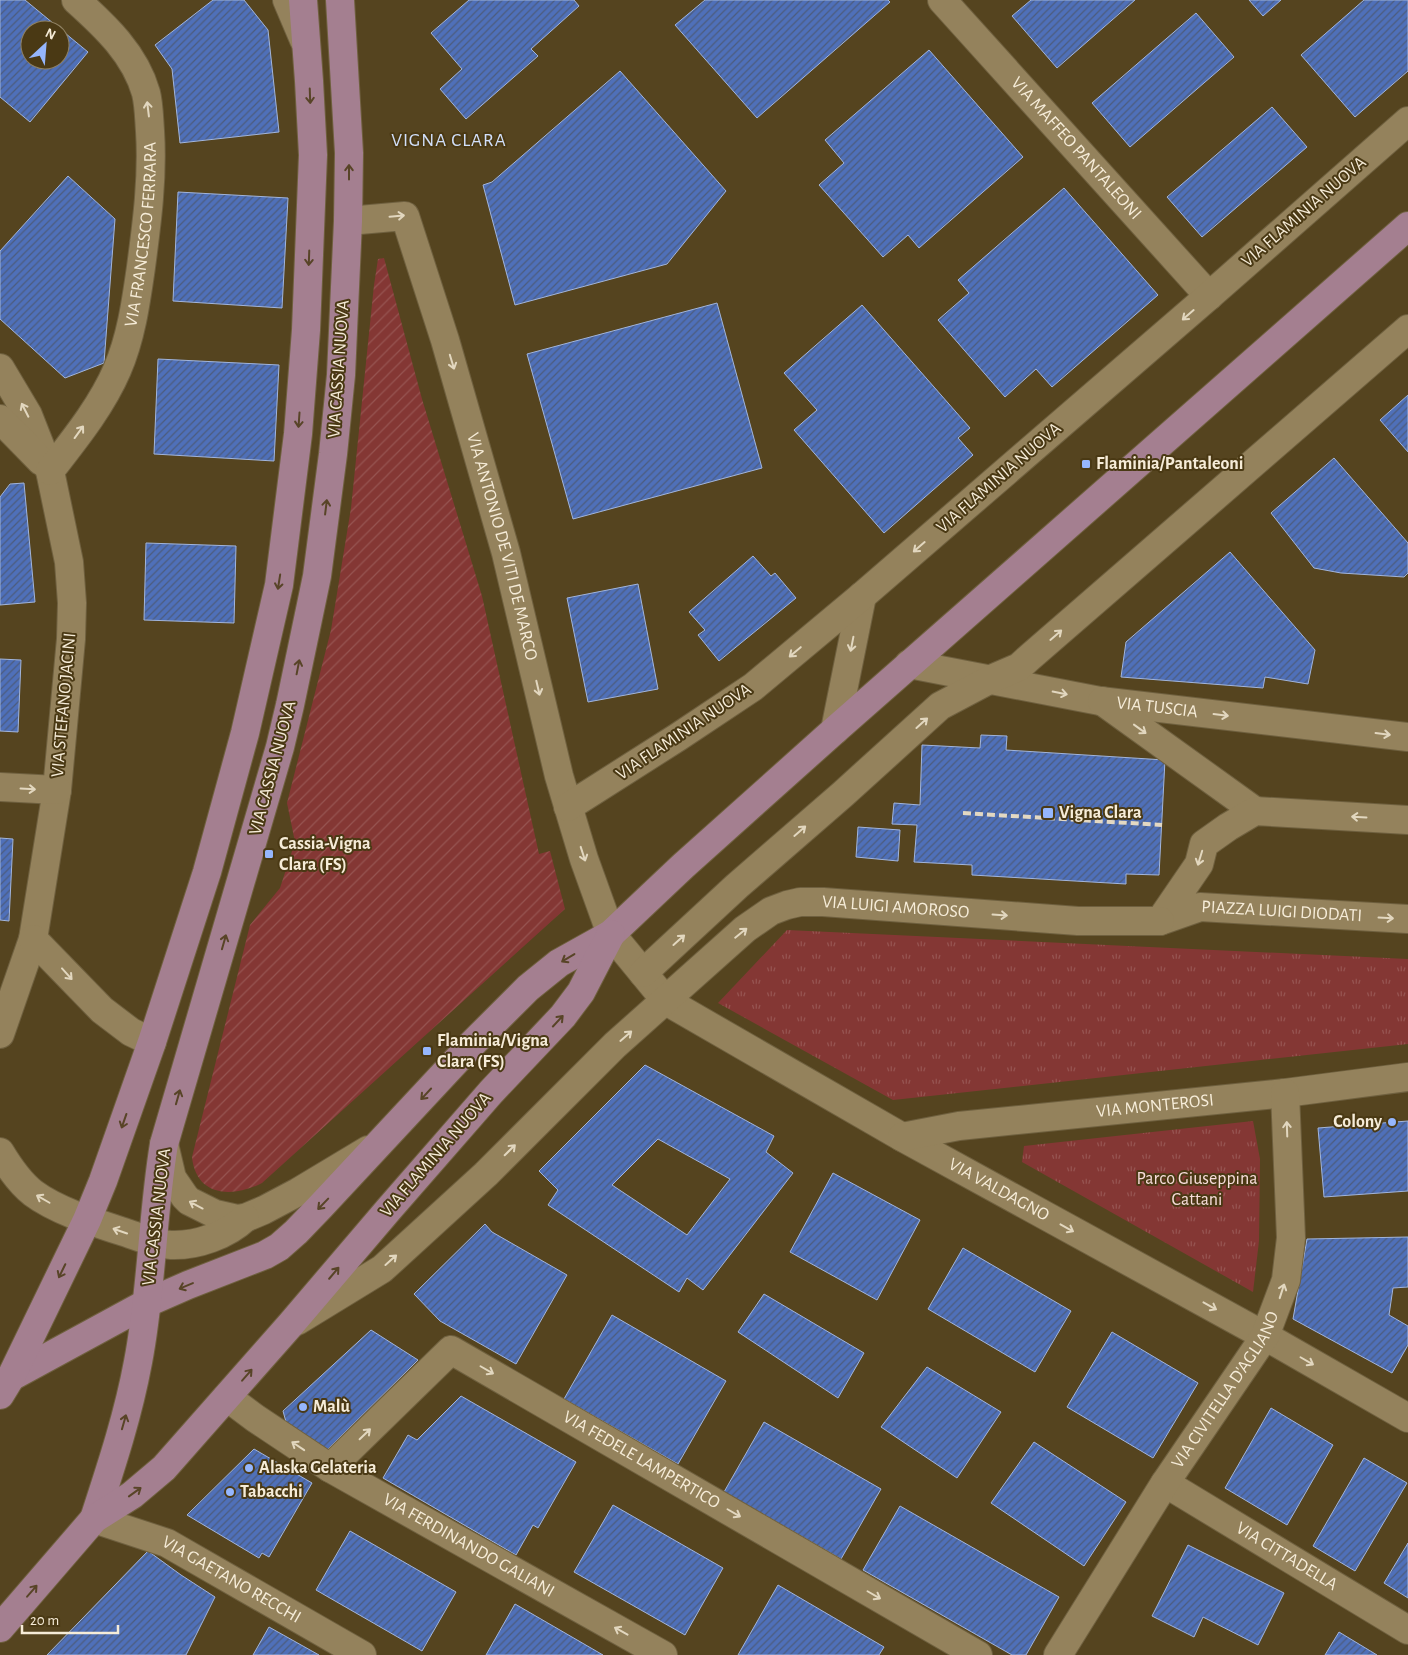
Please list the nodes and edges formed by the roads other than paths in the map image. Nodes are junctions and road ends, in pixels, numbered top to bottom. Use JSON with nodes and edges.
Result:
{"nodes":[{"id":1,"x":76,"y":0,"type":"edge"},
{"id":2,"x":287,"y":0,"type":"edge"},
{"id":3,"x":303,"y":0,"type":"edge"},
{"id":4,"x":942,"y":0,"type":"edge"},
{"id":5,"x":340,"y":5,"type":"edge"},
{"id":6,"x":306,"y":47,"type":"junction"},
{"id":7,"x":1408,"y":120,"type":"edge"},
{"id":8,"x":348,"y":220,"type":"junction"},
{"id":9,"x":1408,"y":226,"type":"edge"},
{"id":10,"x":1209,"y":296,"type":"junction"},
{"id":11,"x":1408,"y":329,"type":"edge"},
{"id":12,"x":0,"y":368,"type":"edge"},
{"id":13,"x":0,"y":419,"type":"edge"},
{"id":14,"x":50,"y":471,"type":"junction"},
{"id":15,"x":862,"y":596,"type":"junction"},
{"id":16,"x":909,"y":664,"type":"junction"},
{"id":17,"x":991,"y":679,"type":"junction"},
{"id":18,"x":1100,"y":701,"type":"junction"},
{"id":19,"x":835,"y":730,"type":"junction"},
{"id":20,"x":1408,"y":737,"type":"edge"},
{"id":21,"x":0,"y":787,"type":"edge"},
{"id":22,"x":57,"y":790,"type":"junction"},
{"id":23,"x":568,"y":807,"type":"junction"},
{"id":24,"x":1255,"y":811,"type":"junction"},
{"id":25,"x":1408,"y":820,"type":"edge"},
{"id":26,"x":1408,"y":920,"type":"edge"},
{"id":27,"x":1160,"y":921,"type":"junction"},
{"id":28,"x":611,"y":934,"type":"junction"},
{"id":29,"x":34,"y":939,"type":"junction"},
{"id":30,"x":643,"y":973,"type":"junction"},
{"id":31,"x":666,"y":1001,"type":"junction"},
{"id":32,"x":0,"y":1034,"type":"edge"},
{"id":33,"x":152,"y":1042,"type":"junction"},
{"id":34,"x":1408,"y":1077,"type":"edge"},
{"id":35,"x":1286,"y":1093,"type":"junction"},
{"id":36,"x":902,"y":1136,"type":"junction"},
{"id":37,"x":380,"y":1142,"type":"junction"},
{"id":38,"x":164,"y":1144,"type":"junction"},
{"id":39,"x":0,"y":1152,"type":"edge"},
{"id":40,"x":245,"y":1218,"type":"junction"},
{"id":41,"x":87,"y":1220,"type":"junction"},
{"id":42,"x":153,"y":1242,"type":"junction"},
{"id":43,"x":147,"y":1303,"type":"junction"},
{"id":44,"x":291,"y":1324,"type":"junction"},
{"id":45,"x":1265,"y":1336,"type":"junction"},
{"id":46,"x":6,"y":1386,"type":"edge"},
{"id":47,"x":227,"y":1398,"type":"junction"},
{"id":48,"x":1408,"y":1418,"type":"edge"},
{"id":49,"x":330,"y":1468,"type":"junction"},
{"id":50,"x":1165,"y":1483,"type":"junction"},
{"id":51,"x":94,"y":1519,"type":"junction"},
{"id":52,"x":0,"y":1628,"type":"edge"},
{"id":53,"x":1408,"y":1630,"type":"edge"},
{"id":54,"x":362,"y":1655,"type":"edge"},
{"id":55,"x":663,"y":1655,"type":"edge"},
{"id":56,"x":978,"y":1655,"type":"edge"},
{"id":57,"x":1058,"y":1655,"type":"edge"}],
"edges":[{"from":14,"to":1,"type":"street","name":"VIA FRANCESCO FERRARA","one_way":true},
{"from":2,"to":6,"type":"street"},
{"from":3,"to":6,"type":"main road","name":"VIA CASSIA NUOVA"},
{"from":4,"to":10,"type":"street","name":"VIA MAFFEO PANTALEONI"},
{"from":8,"to":5,"type":"main road","name":"VIA CASSIA NUOVA","one_way":true},
{"from":6,"to":33,"type":"main road","name":"VIA CASSIA NUOVA","one_way":true},
{"from":7,"to":10,"type":"street","name":"VIA FLAMINIA NUOVA"},
{"from":8,"to":23,"type":"street","name":"VIA ANTONIO DE VITI DE MARCO","one_way":true},
{"from":38,"to":8,"type":"main road","name":"VIA CASSIA NUOVA","one_way":true},
{"from":9,"to":16,"type":"main road","name":"VIA FLAMINIA NUOVA"},
{"from":10,"to":15,"type":"street","name":"VIA FLAMINIA NUOVA","one_way":true},
{"from":17,"to":11,"type":"street","one_way":true},
{"from":14,"to":12,"type":"street","name":"VIA STEFANO JACINI","one_way":true},
{"from":13,"to":14,"type":"street"},
{"from":14,"to":22,"type":"street","name":"VIA STEFANO JACINI"},
{"from":15,"to":19,"type":"street","one_way":true},
{"from":15,"to":23,"type":"street","name":"VIA FLAMINIA NUOVA","one_way":true},
{"from":16,"to":17,"type":"street","name":"VIA TUSCIA"},
{"from":16,"to":19,"type":"main road","name":"VIA FLAMINIA NUOVA"},
{"from":17,"to":18,"type":"street","name":"VIA TUSCIA","one_way":true},
{"from":30,"to":17,"type":"street","one_way":true},
{"from":18,"to":20,"type":"street","name":"VIA TUSCIA","one_way":true},
{"from":18,"to":24,"type":"street","one_way":true},
{"from":19,"to":28,"type":"main road","name":"VIA FLAMINIA NUOVA"},
{"from":21,"to":22,"type":"street","one_way":true},
{"from":22,"to":29,"type":"street","name":"VIA STEFANO JACINI"},
{"from":23,"to":28,"type":"street","name":"VIA ANTONIO DE VITI DE MARCO","one_way":true},
{"from":25,"to":24,"type":"street","one_way":true},
{"from":24,"to":27,"type":"street","name":"PIAZZA LUIGI DIODATI","one_way":true},
{"from":27,"to":26,"type":"street","name":"PIAZZA LUIGI DIODATI","one_way":true},
{"from":31,"to":27,"type":"street","name":"VIA LUIGI AMOROSO","one_way":true},
{"from":28,"to":30,"type":"street","name":"VIA VALDAGNO"},
{"from":28,"to":37,"type":"main road","name":"VIA FLAMINIA NUOVA","one_way":true},
{"from":44,"to":28,"type":"main road","name":"VIA FLAMINIA NUOVA","one_way":true},
{"from":29,"to":32,"type":"street","name":"VIA STEFANO JACINI"},
{"from":29,"to":33,"type":"street","one_way":true},
{"from":30,"to":31,"type":"street","name":"VIA VALDAGNO"},
{"from":31,"to":36,"type":"street","name":"VIA VALDAGNO"},
{"from":44,"to":31,"type":"street","name":"VIA FLAMINIA NUOVA","one_way":true},
{"from":33,"to":41,"type":"main road","name":"VIA CASSIA NUOVA","one_way":true},
{"from":34,"to":35,"type":"street","name":"VIA MONTEROSI"},
{"from":35,"to":36,"type":"street","name":"VIA MONTEROSI"},
{"from":45,"to":35,"type":"street","name":"VIA CIVITELLA D'AGLIANO","one_way":true},
{"from":36,"to":45,"type":"street","name":"VIA VALDAGNO","one_way":true},
{"from":37,"to":40,"type":"street","name":"VIA FLAMINIA NUOVA"},
{"from":37,"to":43,"type":"main road","name":"VIA FLAMINIA NUOVA","one_way":true},
{"from":40,"to":38,"type":"street","one_way":true},
{"from":38,"to":42,"type":"main road","name":"VIA CASSIA NUOVA"},
{"from":41,"to":39,"type":"street","one_way":true},
{"from":40,"to":42,"type":"street","name":"VIA FLAMINIA NUOVA"},
{"from":42,"to":41,"type":"street","name":"VIA FLAMINIA NUOVA","one_way":true},
{"from":41,"to":46,"type":"main road","name":"VIA CASSIA NUOVA","one_way":true},
{"from":42,"to":43,"type":"main road","name":"VIA CASSIA NUOVA"},
{"from":43,"to":46,"type":"main road","name":"VIA FLAMINIA NUOVA"},
{"from":51,"to":43,"type":"main road","name":"VIA CASSIA NUOVA","one_way":true},
{"from":47,"to":44,"type":"main road","name":"VIA FLAMINIA NUOVA","one_way":true},
{"from":45,"to":48,"type":"street","name":"VIA VALDAGNO","one_way":true},
{"from":45,"to":50,"type":"street","name":"VIA CIVITELLA D'AGLIANO"},
{"from":49,"to":47,"type":"street","name":"VIA FERDINANDO GALIANI","one_way":true},
{"from":51,"to":47,"type":"main road","name":"VIA FLAMINIA NUOVA","one_way":true},
{"from":55,"to":49,"type":"street","name":"VIA FERDINANDO GALIANI","one_way":true},
{"from":49,"to":56,"type":"street","name":"VIA FEDELE LAMPERTICO","one_way":true},
{"from":50,"to":53,"type":"street","name":"VIA CITTADELLA"},
{"from":50,"to":57,"type":"street","name":"VIA CIVITELLA D'AGLIANO"},
{"from":52,"to":51,"type":"main road","one_way":true},
{"from":51,"to":54,"type":"street","name":"VIA GAETANO RECCHI"}]}
